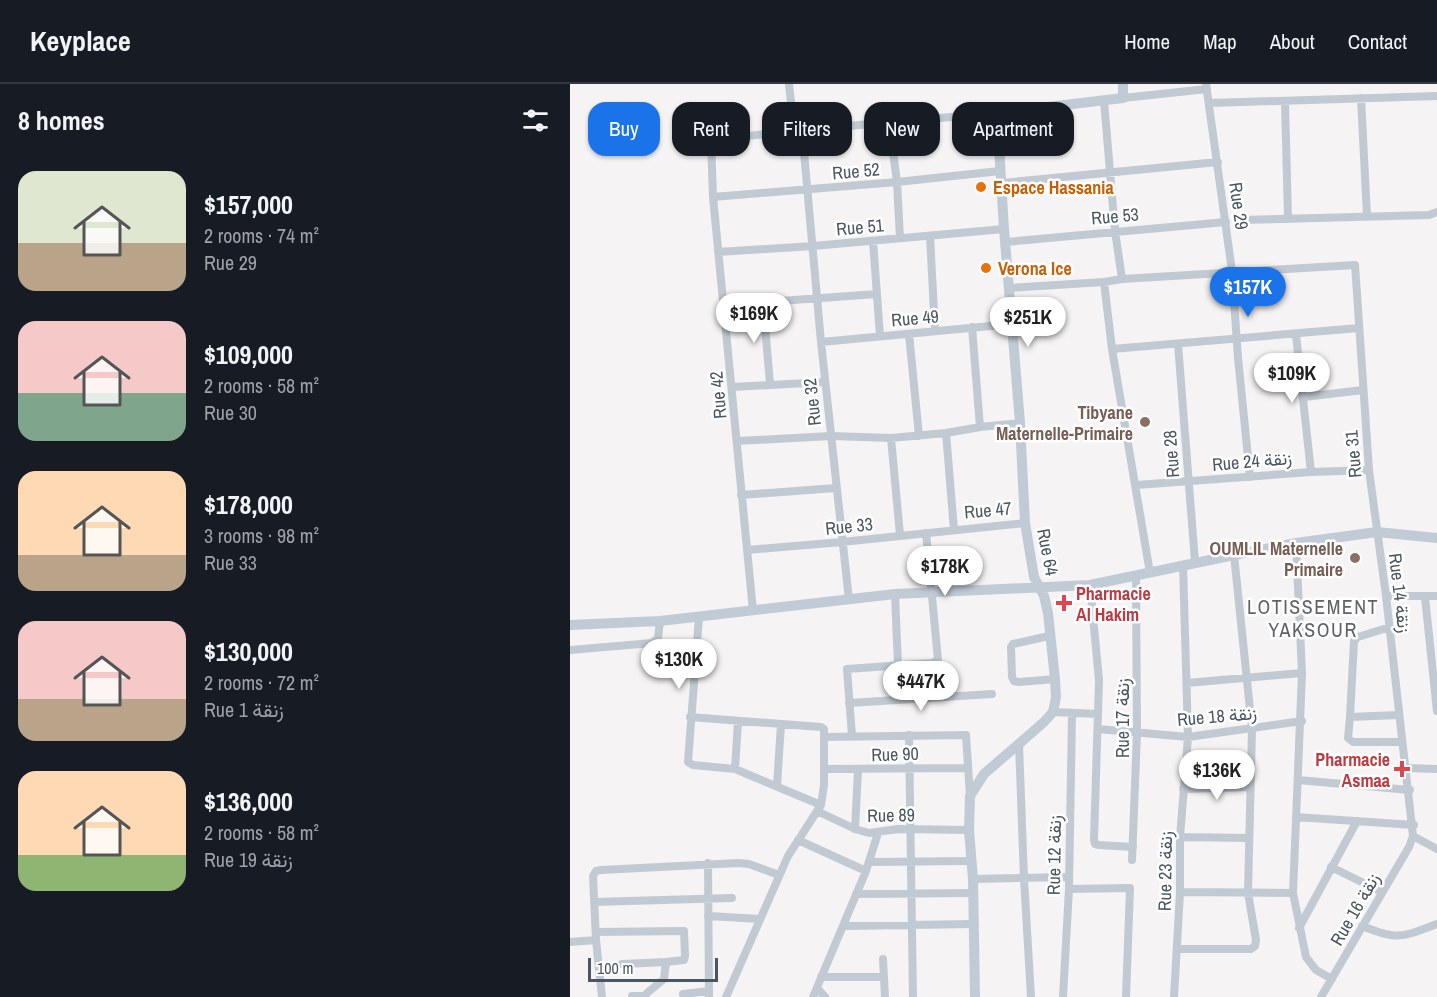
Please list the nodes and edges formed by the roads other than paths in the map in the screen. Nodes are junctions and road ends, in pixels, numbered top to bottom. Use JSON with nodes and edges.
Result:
{"nodes":[{"id":1,"x":789,"y":84,"type":"edge"},
{"id":2,"x":1123,"y":84,"type":"edge"},
{"id":3,"x":1207,"y":87,"type":"edge"},
{"id":4,"x":1437,"y":96,"type":"edge"},
{"id":5,"x":1124,"y":98,"type":"junction"},
{"id":6,"x":1361,"y":98,"type":"junction"},
{"id":7,"x":1104,"y":101,"type":"junction"},
{"id":8,"x":1285,"y":101,"type":"junction"},
{"id":9,"x":793,"y":102,"type":"edge"},
{"id":10,"x":1210,"y":103,"type":"junction"},
{"id":11,"x":1074,"y":104,"type":"edge"},
{"id":12,"x":762,"y":134,"type":"edge"},
{"id":13,"x":802,"y":156,"type":"edge"},
{"id":14,"x":894,"y":156,"type":"edge"},
{"id":15,"x":999,"y":156,"type":"edge"},
{"id":16,"x":1218,"y":162,"type":"junction"},
{"id":17,"x":1000,"y":171,"type":"junction"},
{"id":18,"x":1110,"y":173,"type":"junction"},
{"id":19,"x":897,"y":182,"type":"junction"},
{"id":20,"x":1002,"y":183,"type":"junction"},
{"id":21,"x":808,"y":190,"type":"junction"},
{"id":22,"x":713,"y":197,"type":"junction"},
{"id":23,"x":1437,"y":212,"type":"edge"},
{"id":24,"x":1366,"y":216,"type":"junction"},
{"id":25,"x":1288,"y":219,"type":"junction"},
{"id":26,"x":1241,"y":220,"type":"dead end"},
{"id":27,"x":1226,"y":222,"type":"junction"},
{"id":28,"x":1004,"y":229,"type":"junction"},
{"id":29,"x":1115,"y":231,"type":"junction"},
{"id":30,"x":930,"y":236,"type":"junction"},
{"id":31,"x":900,"y":238,"type":"junction"},
{"id":32,"x":873,"y":241,"type":"junction"},
{"id":33,"x":1006,"y":242,"type":"junction"},
{"id":34,"x":813,"y":246,"type":"junction"},
{"id":35,"x":718,"y":252,"type":"junction"},
{"id":36,"x":1232,"y":272,"type":"junction"},
{"id":37,"x":1122,"y":279,"type":"junction"},
{"id":38,"x":1104,"y":282,"type":"junction"},
{"id":39,"x":1009,"y":288,"type":"junction"},
{"id":40,"x":877,"y":294,"type":"junction"},
{"id":41,"x":817,"y":300,"type":"junction"},
{"id":42,"x":763,"y":302,"type":"junction"},
{"id":43,"x":724,"y":305,"type":"junction"},
{"id":44,"x":1012,"y":324,"type":"junction"},
{"id":45,"x":972,"y":327,"type":"junction"},
{"id":46,"x":1359,"y":328,"type":"junction"},
{"id":47,"x":935,"y":331,"type":"junction"},
{"id":48,"x":909,"y":334,"type":"junction"},
{"id":49,"x":1296,"y":335,"type":"junction"},
{"id":50,"x":880,"y":336,"type":"junction"},
{"id":51,"x":1237,"y":339,"type":"junction"},
{"id":52,"x":821,"y":342,"type":"junction"},
{"id":53,"x":1178,"y":344,"type":"junction"},
{"id":54,"x":1112,"y":349,"type":"junction"},
{"id":55,"x":825,"y":382,"type":"junction"},
{"id":56,"x":770,"y":384,"type":"junction"},
{"id":57,"x":733,"y":387,"type":"junction"},
{"id":58,"x":1363,"y":390,"type":"junction"},
{"id":59,"x":1304,"y":397,"type":"junction"},
{"id":60,"x":1020,"y":423,"type":"junction"},
{"id":61,"x":980,"y":427,"type":"junction"},
{"id":62,"x":946,"y":433,"type":"junction"},
{"id":63,"x":831,"y":436,"type":"junction"},
{"id":64,"x":919,"y":436,"type":"junction"},
{"id":65,"x":891,"y":438,"type":"junction"},
{"id":66,"x":737,"y":441,"type":"junction"},
{"id":67,"x":1369,"y":470,"type":"junction"},
{"id":68,"x":1311,"y":472,"type":"junction"},
{"id":69,"x":1250,"y":477,"type":"junction"},
{"id":70,"x":1188,"y":481,"type":"junction"},
{"id":71,"x":1137,"y":485,"type":"junction"},
{"id":72,"x":836,"y":488,"type":"junction"},
{"id":73,"x":741,"y":495,"type":"junction"},
{"id":74,"x":1026,"y":523,"type":"junction"},
{"id":75,"x":954,"y":530,"type":"junction"},
{"id":76,"x":1377,"y":532,"type":"junction"},
{"id":77,"x":926,"y":533,"type":"junction"},
{"id":78,"x":900,"y":535,"type":"junction"},
{"id":79,"x":1437,"y":538,"type":"edge"},
{"id":80,"x":842,"y":542,"type":"junction"},
{"id":81,"x":1296,"y":543,"type":"junction"},
{"id":82,"x":747,"y":550,"type":"junction"},
{"id":83,"x":1234,"y":555,"type":"junction"},
{"id":84,"x":1195,"y":562,"type":"junction"},
{"id":85,"x":1183,"y":565,"type":"junction"},
{"id":86,"x":1150,"y":573,"type":"junction"},
{"id":87,"x":1136,"y":576,"type":"junction"},
{"id":88,"x":1090,"y":585,"type":"junction"},
{"id":89,"x":1038,"y":588,"type":"junction"},
{"id":90,"x":932,"y":593,"type":"junction"},
{"id":91,"x":895,"y":594,"type":"junction"},
{"id":92,"x":1386,"y":596,"type":"junction"},
{"id":93,"x":1437,"y":596,"type":"edge"},
{"id":94,"x":1425,"y":597,"type":"junction"},
{"id":95,"x":849,"y":600,"type":"junction"},
{"id":96,"x":753,"y":611,"type":"junction"},
{"id":97,"x":699,"y":617,"type":"junction"},
{"id":98,"x":660,"y":621,"type":"junction"},
{"id":99,"x":570,"y":625,"type":"edge"},
{"id":100,"x":1389,"y":627,"type":"junction"},
{"id":101,"x":1049,"y":636,"type":"junction"},
{"id":102,"x":1433,"y":645,"type":"edge"},
{"id":103,"x":570,"y":650,"type":"edge"},
{"id":104,"x":898,"y":666,"type":"junction"},
{"id":105,"x":1302,"y":673,"type":"junction"},
{"id":106,"x":1055,"y":679,"type":"junction"},
{"id":107,"x":1247,"y":679,"type":"junction"},
{"id":108,"x":1435,"y":681,"type":"edge"},
{"id":109,"x":1187,"y":683,"type":"junction"},
{"id":110,"x":992,"y":694,"type":"dead end"},
{"id":111,"x":849,"y":703,"type":"junction"},
{"id":112,"x":1437,"y":711,"type":"edge"},
{"id":113,"x":1053,"y":712,"type":"junction"},
{"id":114,"x":1072,"y":713,"type":"junction"},
{"id":115,"x":1098,"y":714,"type":"junction"},
{"id":116,"x":1398,"y":715,"type":"junction"},
{"id":117,"x":690,"y":717,"type":"junction"},
{"id":118,"x":1350,"y":717,"type":"junction"},
{"id":119,"x":738,"y":721,"type":"junction"},
{"id":120,"x":1302,"y":721,"type":"junction"},
{"id":121,"x":781,"y":724,"type":"junction"},
{"id":122,"x":1098,"y":729,"type":"junction"},
{"id":123,"x":1252,"y":729,"type":"junction"},
{"id":124,"x":1137,"y":733,"type":"junction"},
{"id":125,"x":909,"y":735,"type":"junction"},
{"id":126,"x":852,"y":736,"type":"junction"},
{"id":127,"x":1188,"y":736,"type":"junction"},
{"id":128,"x":824,"y":737,"type":"junction"},
{"id":129,"x":1402,"y":742,"type":"junction"},
{"id":130,"x":1019,"y":743,"type":"junction"},
{"id":131,"x":909,"y":768,"type":"junction"},
{"id":132,"x":968,"y":768,"type":"junction"},
{"id":133,"x":1407,"y":768,"type":"junction"},
{"id":134,"x":735,"y":769,"type":"junction"},
{"id":135,"x":824,"y":769,"type":"junction"},
{"id":136,"x":1437,"y":769,"type":"edge"},
{"id":137,"x":858,"y":770,"type":"junction"},
{"id":138,"x":1298,"y":780,"type":"junction"},
{"id":139,"x":777,"y":786,"type":"junction"},
{"id":140,"x":1250,"y":787,"type":"junction"},
{"id":141,"x":1183,"y":789,"type":"junction"},
{"id":142,"x":1410,"y":790,"type":"junction"},
{"id":143,"x":970,"y":796,"type":"junction"},
{"id":144,"x":819,"y":808,"type":"junction"},
{"id":145,"x":1296,"y":817,"type":"junction"},
{"id":146,"x":1357,"y":821,"type":"junction"},
{"id":147,"x":1414,"y":825,"type":"junction"},
{"id":148,"x":855,"y":829,"type":"junction"},
{"id":149,"x":911,"y":829,"type":"junction"},
{"id":150,"x":969,"y":830,"type":"junction"},
{"id":151,"x":879,"y":833,"type":"junction"},
{"id":152,"x":1413,"y":836,"type":"junction"},
{"id":153,"x":1180,"y":837,"type":"junction"},
{"id":154,"x":1249,"y":838,"type":"junction"},
{"id":155,"x":798,"y":840,"type":"junction"},
{"id":156,"x":1133,"y":847,"type":"junction"},
{"id":157,"x":1437,"y":849,"type":"edge"},
{"id":158,"x":1132,"y":860,"type":"dead end"},
{"id":159,"x":910,"y":861,"type":"junction"},
{"id":160,"x":972,"y":861,"type":"junction"},
{"id":161,"x":869,"y":862,"type":"junction"},
{"id":162,"x":708,"y":863,"type":"junction"},
{"id":163,"x":1331,"y":867,"type":"junction"},
{"id":164,"x":866,"y":871,"type":"junction"},
{"id":165,"x":779,"y":875,"type":"junction"},
{"id":166,"x":1067,"y":877,"type":"junction"},
{"id":167,"x":973,"y":879,"type":"junction"},
{"id":168,"x":1024,"y":879,"type":"junction"},
{"id":169,"x":1069,"y":889,"type":"junction"},
{"id":170,"x":1180,"y":892,"type":"junction"},
{"id":171,"x":1382,"y":892,"type":"junction"},
{"id":172,"x":973,"y":893,"type":"junction"},
{"id":173,"x":1248,"y":893,"type":"junction"},
{"id":174,"x":1293,"y":893,"type":"junction"},
{"id":175,"x":856,"y":894,"type":"junction"},
{"id":176,"x":911,"y":894,"type":"junction"},
{"id":177,"x":707,"y":898,"type":"junction"},
{"id":178,"x":732,"y":898,"type":"dead end"},
{"id":179,"x":594,"y":902,"type":"junction"},
{"id":180,"x":708,"y":916,"type":"junction"},
{"id":181,"x":760,"y":919,"type":"junction"},
{"id":182,"x":974,"y":924,"type":"junction"},
{"id":183,"x":1437,"y":924,"type":"edge"},
{"id":184,"x":843,"y":926,"type":"junction"},
{"id":185,"x":912,"y":926,"type":"junction"},
{"id":186,"x":1362,"y":926,"type":"junction"},
{"id":187,"x":1299,"y":929,"type":"junction"},
{"id":188,"x":596,"y":936,"type":"junction"},
{"id":189,"x":570,"y":942,"type":"edge"},
{"id":190,"x":1178,"y":949,"type":"junction"},
{"id":191,"x":883,"y":959,"type":"dead end"},
{"id":192,"x":666,"y":962,"type":"junction"},
{"id":193,"x":622,"y":964,"type":"dead end"},
{"id":194,"x":884,"y":976,"type":"junction"},
{"id":195,"x":821,"y":977,"type":"junction"},
{"id":196,"x":1332,"y":979,"type":"junction"},
{"id":197,"x":817,"y":988,"type":"junction"},
{"id":198,"x":683,"y":994,"type":"dead end"},
{"id":199,"x":709,"y":994,"type":"edge"},
{"id":200,"x":632,"y":996,"type":"edge"},
{"id":201,"x":602,"y":997,"type":"edge"},
{"id":202,"x":645,"y":997,"type":"edge"},
{"id":203,"x":726,"y":997,"type":"edge"},
{"id":204,"x":813,"y":997,"type":"edge"},
{"id":205,"x":825,"y":997,"type":"edge"},
{"id":206,"x":885,"y":997,"type":"edge"},
{"id":207,"x":913,"y":997,"type":"edge"},
{"id":208,"x":975,"y":997,"type":"edge"},
{"id":209,"x":1031,"y":997,"type":"edge"},
{"id":210,"x":1063,"y":997,"type":"edge"},
{"id":211,"x":1126,"y":997,"type":"edge"},
{"id":212,"x":1174,"y":997,"type":"edge"},
{"id":213,"x":1321,"y":997,"type":"edge"}],
"edges":[{"from":1,"to":9,"type":"street","name":"Rue 32"},
{"from":2,"to":5,"type":"street"},
{"from":3,"to":5,"type":"street"},
{"from":3,"to":10,"type":"street","name":"Rue 29"},
{"from":4,"to":6,"type":"street"},
{"from":5,"to":7,"type":"street"},
{"from":6,"to":8,"type":"street"},
{"from":6,"to":24,"type":"street"},
{"from":7,"to":11,"type":"street"},
{"from":7,"to":18,"type":"street"},
{"from":8,"to":10,"type":"street"},
{"from":8,"to":25,"type":"street"},
{"from":10,"to":16,"type":"street","name":"Rue 29"},
{"from":12,"to":22,"type":"street","name":"Rue 42"},
{"from":13,"to":21,"type":"street","name":"Rue 32"},
{"from":14,"to":19,"type":"street"},
{"from":15,"to":17,"type":"street","name":"Rue 64"},
{"from":16,"to":18,"type":"street"},
{"from":16,"to":27,"type":"street","name":"Rue 29"},
{"from":17,"to":19,"type":"street","name":"Rue 52"},
{"from":17,"to":20,"type":"street","name":"Rue 64"},
{"from":18,"to":20,"type":"street"},
{"from":18,"to":29,"type":"street"},
{"from":19,"to":21,"type":"street","name":"Rue 52"},
{"from":19,"to":31,"type":"street"},
{"from":20,"to":28,"type":"street","name":"Rue 64"},
{"from":21,"to":22,"type":"street","name":"Rue 52"},
{"from":21,"to":34,"type":"street","name":"Rue 32"},
{"from":22,"to":35,"type":"street","name":"Rue 42"},
{"from":23,"to":24,"type":"street"},
{"from":24,"to":25,"type":"street"},
{"from":25,"to":26,"type":"street"},
{"from":27,"to":29,"type":"street","name":"Rue 53"},
{"from":27,"to":36,"type":"street","name":"Rue 29"},
{"from":28,"to":30,"type":"street","name":"Rue 51"},
{"from":28,"to":33,"type":"street","name":"Rue 64"},
{"from":29,"to":33,"type":"street","name":"Rue 53"},
{"from":29,"to":37,"type":"street"},
{"from":30,"to":31,"type":"street","name":"Rue 51"},
{"from":30,"to":47,"type":"street"},
{"from":31,"to":32,"type":"street","name":"Rue 51"},
{"from":32,"to":34,"type":"street","name":"Rue 51"},
{"from":32,"to":40,"type":"street"},
{"from":33,"to":39,"type":"street","name":"Rue 64"},
{"from":34,"to":35,"type":"street","name":"Rue 51"},
{"from":34,"to":41,"type":"street","name":"Rue 32"},
{"from":35,"to":43,"type":"street","name":"Rue 42"},
{"from":36,"to":37,"type":"street"},
{"from":36,"to":46,"type":"street","name":"Rue 31"},
{"from":36,"to":51,"type":"street","name":"Rue 29"},
{"from":37,"to":38,"type":"street"},
{"from":38,"to":39,"type":"street"},
{"from":38,"to":54,"type":"street"},
{"from":39,"to":44,"type":"street","name":"Rue 64"},
{"from":40,"to":41,"type":"street"},
{"from":40,"to":50,"type":"street"},
{"from":41,"to":42,"type":"street"},
{"from":41,"to":52,"type":"street","name":"Rue 32"},
{"from":42,"to":43,"type":"street"},
{"from":42,"to":56,"type":"street"},
{"from":43,"to":57,"type":"street","name":"Rue 42"},
{"from":44,"to":45,"type":"street","name":"Rue 49"},
{"from":44,"to":60,"type":"street","name":"Rue 64"},
{"from":45,"to":47,"type":"street","name":"Rue 49"},
{"from":45,"to":61,"type":"street"},
{"from":46,"to":49,"type":"street"},
{"from":46,"to":58,"type":"street","name":"Rue 31"},
{"from":47,"to":48,"type":"street","name":"Rue 49"},
{"from":48,"to":50,"type":"street","name":"Rue 49"},
{"from":48,"to":64,"type":"street"},
{"from":49,"to":51,"type":"street"},
{"from":49,"to":59,"type":"street"},
{"from":50,"to":52,"type":"street","name":"Rue 49"},
{"from":51,"to":53,"type":"street"},
{"from":51,"to":69,"type":"street","name":"Rue 29"},
{"from":52,"to":55,"type":"street","name":"Rue 32"},
{"from":53,"to":54,"type":"street"},
{"from":53,"to":70,"type":"street","name":"Rue 28"},
{"from":54,"to":71,"type":"street"},
{"from":55,"to":56,"type":"street"},
{"from":55,"to":63,"type":"street","name":"Rue 32"},
{"from":56,"to":57,"type":"street"},
{"from":57,"to":66,"type":"street","name":"Rue 42"},
{"from":58,"to":59,"type":"street"},
{"from":58,"to":67,"type":"street","name":"Rue 31"},
{"from":59,"to":68,"type":"street"},
{"from":60,"to":61,"type":"street"},
{"from":60,"to":74,"type":"street","name":"Rue 64"},
{"from":61,"to":62,"type":"street"},
{"from":62,"to":64,"type":"street"},
{"from":62,"to":75,"type":"street"},
{"from":63,"to":65,"type":"street"},
{"from":63,"to":66,"type":"street"},
{"from":63,"to":72,"type":"street","name":"Rue 32"},
{"from":64,"to":65,"type":"street"},
{"from":65,"to":78,"type":"street"},
{"from":66,"to":73,"type":"street","name":"Rue 42"},
{"from":67,"to":68,"type":"street","name":"Rue 24 زنقة"},
{"from":67,"to":76,"type":"street","name":"Rue 31"},
{"from":68,"to":69,"type":"street","name":"Rue 24 زنقة"},
{"from":69,"to":70,"type":"street","name":"Rue 24 زنقة"},
{"from":70,"to":71,"type":"street","name":"Rue 24 زنقة"},
{"from":70,"to":84,"type":"street","name":"Rue 28"},
{"from":71,"to":86,"type":"street"},
{"from":72,"to":73,"type":"street"},
{"from":72,"to":80,"type":"street","name":"Rue 32"},
{"from":73,"to":82,"type":"street","name":"Rue 42"},
{"from":74,"to":75,"type":"street","name":"Rue 47"},
{"from":74,"to":89,"type":"street","name":"Rue 64"},
{"from":75,"to":77,"type":"street","name":"Rue 33"},
{"from":76,"to":79,"type":"street"},
{"from":76,"to":81,"type":"street"},
{"from":76,"to":92,"type":"street","name":"Rue 14 زنقة"},
{"from":77,"to":78,"type":"street","name":"Rue 33"},
{"from":77,"to":90,"type":"street"},
{"from":78,"to":80,"type":"street","name":"Rue 33"},
{"from":80,"to":82,"type":"street","name":"Rue 33"},
{"from":80,"to":95,"type":"street","name":"Rue 32"},
{"from":81,"to":83,"type":"street"},
{"from":81,"to":105,"type":"street"},
{"from":82,"to":96,"type":"street","name":"Rue 42"},
{"from":83,"to":84,"type":"street"},
{"from":83,"to":107,"type":"street"},
{"from":84,"to":85,"type":"street"},
{"from":85,"to":86,"type":"street"},
{"from":85,"to":109,"type":"street","name":"Rue 23 زنقة"},
{"from":86,"to":87,"type":"street"},
{"from":87,"to":88,"type":"street"},
{"from":87,"to":124,"type":"street","name":"Rue 17 زنقة"},
{"from":88,"to":89,"type":"street"},
{"from":88,"to":115,"type":"street"},
{"from":89,"to":90,"type":"street"},
{"from":89,"to":101,"type":"street","name":"Rue 64"},
{"from":90,"to":91,"type":"street"},
{"from":90,"to":104,"type":"street"},
{"from":91,"to":95,"type":"street"},
{"from":91,"to":104,"type":"street"},
{"from":92,"to":94,"type":"street"},
{"from":92,"to":100,"type":"street","name":"Rue 14 زنقة"},
{"from":93,"to":94,"type":"street"},
{"from":94,"to":102,"type":"street"},
{"from":95,"to":96,"type":"street"},
{"from":96,"to":97,"type":"street"},
{"from":97,"to":98,"type":"street"},
{"from":97,"to":117,"type":"street"},
{"from":98,"to":99,"type":"street"},
{"from":98,"to":103,"type":"street"},
{"from":100,"to":116,"type":"street","name":"Rue 14 زنقة"},
{"from":100,"to":118,"type":"street"},
{"from":101,"to":106,"type":"street","name":"Rue 64"},
{"from":101,"to":106,"type":"street"},
{"from":102,"to":108,"type":"street"},
{"from":104,"to":111,"type":"street"},
{"from":105,"to":107,"type":"street"},
{"from":105,"to":120,"type":"street"},
{"from":106,"to":113,"type":"street","name":"Rue 64"},
{"from":107,"to":109,"type":"street"},
{"from":107,"to":123,"type":"street"},
{"from":108,"to":112,"type":"street"},
{"from":109,"to":127,"type":"street","name":"Rue 23 زنقة"},
{"from":110,"to":111,"type":"street"},
{"from":111,"to":126,"type":"street"},
{"from":113,"to":114,"type":"street"},
{"from":113,"to":130,"type":"street"},
{"from":114,"to":115,"type":"street"},
{"from":114,"to":166,"type":"street","name":"Rue 12 زنقة"},
{"from":115,"to":122,"type":"street"},
{"from":116,"to":118,"type":"street"},
{"from":116,"to":129,"type":"street","name":"Rue 14 زنقة"},
{"from":117,"to":119,"type":"street"},
{"from":117,"to":134,"type":"street","name":"Rue 89"},
{"from":118,"to":129,"type":"street"},
{"from":119,"to":121,"type":"street"},
{"from":119,"to":134,"type":"street"},
{"from":120,"to":123,"type":"street","name":"Rue 18 زنقة"},
{"from":120,"to":138,"type":"street"},
{"from":121,"to":128,"type":"street"},
{"from":121,"to":139,"type":"street"},
{"from":122,"to":124,"type":"street","name":"Rue 18 زنقة"},
{"from":122,"to":156,"type":"street"},
{"from":123,"to":127,"type":"street","name":"Rue 18 زنقة"},
{"from":123,"to":140,"type":"street"},
{"from":124,"to":127,"type":"street","name":"Rue 18 زنقة"},
{"from":124,"to":156,"type":"street","name":"Rue 17 زنقة"},
{"from":125,"to":126,"type":"street"},
{"from":125,"to":131,"type":"street"},
{"from":125,"to":132,"type":"street"},
{"from":126,"to":128,"type":"street"},
{"from":127,"to":141,"type":"street","name":"Rue 23 زنقة"},
{"from":128,"to":135,"type":"street"},
{"from":129,"to":133,"type":"street","name":"Rue 14 زنقة"},
{"from":130,"to":143,"type":"street"},
{"from":130,"to":168,"type":"street"},
{"from":131,"to":132,"type":"street","name":"Rue 90"},
{"from":131,"to":137,"type":"street","name":"Rue 90"},
{"from":131,"to":149,"type":"street"},
{"from":132,"to":143,"type":"street"},
{"from":133,"to":136,"type":"street"},
{"from":133,"to":142,"type":"street","name":"Rue 14 زنقة"},
{"from":134,"to":139,"type":"street","name":"Rue 89"},
{"from":135,"to":137,"type":"street","name":"Rue 90"},
{"from":135,"to":144,"type":"street"},
{"from":137,"to":148,"type":"street"},
{"from":138,"to":142,"type":"street"},
{"from":138,"to":145,"type":"street"},
{"from":139,"to":144,"type":"street","name":"Rue 89"},
{"from":140,"to":141,"type":"street"},
{"from":140,"to":154,"type":"street"},
{"from":141,"to":153,"type":"street","name":"Rue 23 زنقة"},
{"from":142,"to":147,"type":"street","name":"Rue 14 زنقة"},
{"from":143,"to":150,"type":"street"},
{"from":144,"to":148,"type":"street","name":"Rue 89"},
{"from":144,"to":155,"type":"street"},
{"from":145,"to":146,"type":"street"},
{"from":145,"to":174,"type":"street"},
{"from":146,"to":147,"type":"street"},
{"from":146,"to":163,"type":"street"},
{"from":147,"to":152,"type":"street","name":"Rue 14 زنقة"},
{"from":148,"to":151,"type":"street","name":"Rue 89"},
{"from":149,"to":150,"type":"street","name":"Rue 89"},
{"from":149,"to":151,"type":"street","name":"Rue 89"},
{"from":149,"to":159,"type":"street"},
{"from":150,"to":160,"type":"street"},
{"from":151,"to":161,"type":"street"},
{"from":152,"to":157,"type":"street"},
{"from":152,"to":171,"type":"street","name":"Rue 16 زنقة"},
{"from":153,"to":154,"type":"street"},
{"from":153,"to":170,"type":"street","name":"Rue 23 زنقة"},
{"from":154,"to":173,"type":"street"},
{"from":155,"to":164,"type":"street"},
{"from":155,"to":165,"type":"street"},
{"from":156,"to":158,"type":"street","name":"Rue 17 زنقة"},
{"from":159,"to":160,"type":"street"},
{"from":159,"to":161,"type":"street"},
{"from":159,"to":176,"type":"street"},
{"from":160,"to":167,"type":"street"},
{"from":161,"to":164,"type":"street"},
{"from":162,"to":165,"type":"street"},
{"from":162,"to":177,"type":"street"},
{"from":162,"to":179,"type":"street"},
{"from":163,"to":171,"type":"street"},
{"from":163,"to":187,"type":"street"},
{"from":164,"to":175,"type":"street"},
{"from":165,"to":181,"type":"street"},
{"from":166,"to":168,"type":"street"},
{"from":166,"to":169,"type":"street","name":"Rue 12 زنقة"},
{"from":167,"to":168,"type":"street"},
{"from":167,"to":172,"type":"street"},
{"from":168,"to":209,"type":"street"},
{"from":169,"to":210,"type":"street","name":"Rue 12 زنقة"},
{"from":169,"to":211,"type":"street"},
{"from":170,"to":173,"type":"street"},
{"from":170,"to":190,"type":"street","name":"Rue 23 زنقة"},
{"from":171,"to":186,"type":"street","name":"Rue 16 زنقة"},
{"from":172,"to":176,"type":"street"},
{"from":172,"to":182,"type":"street"},
{"from":173,"to":174,"type":"street"},
{"from":173,"to":190,"type":"street"},
{"from":174,"to":187,"type":"street"},
{"from":175,"to":176,"type":"street"},
{"from":175,"to":184,"type":"street"},
{"from":176,"to":185,"type":"street"},
{"from":177,"to":178,"type":"street"},
{"from":177,"to":179,"type":"street"},
{"from":177,"to":180,"type":"street"},
{"from":179,"to":188,"type":"street"},
{"from":180,"to":181,"type":"street"},
{"from":180,"to":199,"type":"street"},
{"from":181,"to":203,"type":"street"},
{"from":182,"to":185,"type":"street"},
{"from":182,"to":208,"type":"street"},
{"from":183,"to":186,"type":"street"},
{"from":184,"to":185,"type":"street"},
{"from":184,"to":195,"type":"street"},
{"from":185,"to":207,"type":"street"},
{"from":186,"to":196,"type":"street","name":"Rue 16 زنقة"},
{"from":187,"to":196,"type":"street"},
{"from":188,"to":189,"type":"street"},
{"from":188,"to":192,"type":"street"},
{"from":188,"to":201,"type":"street"},
{"from":190,"to":212,"type":"street","name":"Rue 23 زنقة"},
{"from":191,"to":194,"type":"street"},
{"from":192,"to":193,"type":"street"},
{"from":192,"to":202,"type":"street"},
{"from":194,"to":195,"type":"street"},
{"from":194,"to":206,"type":"street"},
{"from":195,"to":197,"type":"street"},
{"from":196,"to":213,"type":"street","name":"Rue 16 زنقة"},
{"from":197,"to":204,"type":"street"},
{"from":197,"to":205,"type":"street"},
{"from":198,"to":199,"type":"street"},
{"from":200,"to":202,"type":"street"}]}
